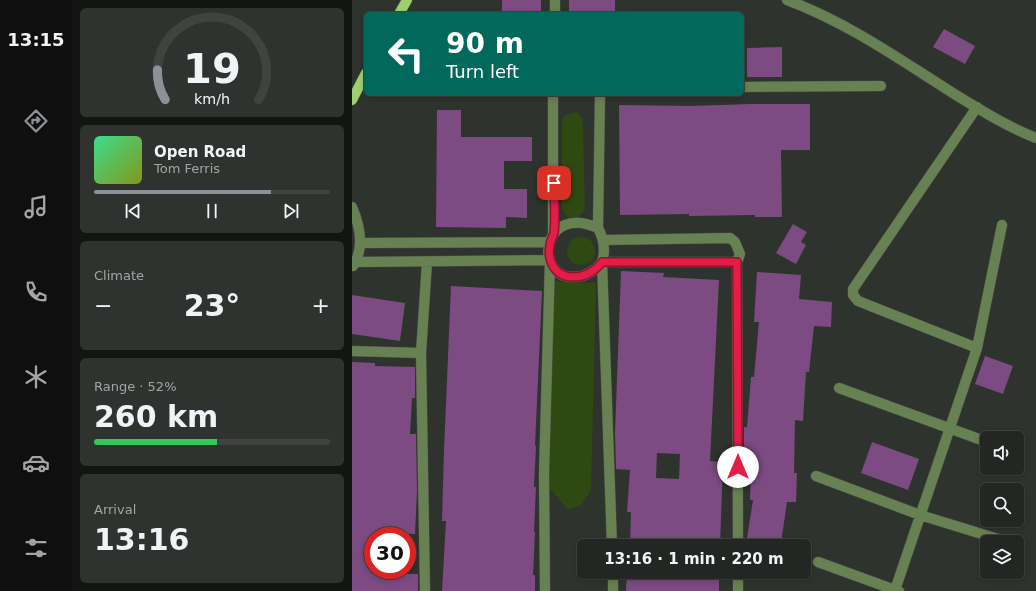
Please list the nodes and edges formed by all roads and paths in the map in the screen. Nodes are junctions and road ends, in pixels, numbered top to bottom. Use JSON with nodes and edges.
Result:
{"nodes":[{"id":1,"x":407,"y":0,"type":"edge"},
{"id":2,"x":555,"y":0,"type":"edge"},
{"id":3,"x":787,"y":0,"type":"edge"},
{"id":4,"x":400,"y":12,"type":"edge"},
{"id":5,"x":555,"y":12,"type":"edge"},
{"id":6,"x":364,"y":77,"type":"edge"},
{"id":7,"x":881,"y":86,"type":"dead end"},
{"id":8,"x":744,"y":87,"type":"edge"},
{"id":9,"x":553,"y":96,"type":"edge"},
{"id":10,"x":600,"y":96,"type":"edge"},
{"id":11,"x":352,"y":100,"type":"edge"},
{"id":12,"x":977,"y":107,"type":"junction"},
{"id":13,"x":1036,"y":138,"type":"edge"},
{"id":14,"x":352,"y":207,"type":"edge"},
{"id":15,"x":1002,"y":225,"type":"dead end"},
{"id":16,"x":598,"y":228,"type":"junction"},
{"id":17,"x":552,"y":238,"type":"junction"},
{"id":18,"x":603,"y":240,"type":"junction"},
{"id":19,"x":361,"y":243,"type":"junction"},
{"id":20,"x":550,"y":260,"type":"junction"},
{"id":21,"x":427,"y":262,"type":"junction"},
{"id":22,"x":602,"y":262,"type":"junction"},
{"id":23,"x":737,"y":262,"type":"junction"},
{"id":24,"x":354,"y":265,"type":"edge"},
{"id":25,"x":977,"y":348,"type":"junction"},
{"id":26,"x":352,"y":351,"type":"edge"},
{"id":27,"x":421,"y":352,"type":"junction"},
{"id":28,"x":839,"y":388,"type":"dead end"},
{"id":29,"x":950,"y":429,"type":"junction"},
{"id":30,"x":980,"y":440,"type":"edge"},
{"id":31,"x":816,"y":476,"type":"dead end"},
{"id":32,"x":920,"y":515,"type":"junction"},
{"id":33,"x":985,"y":535,"type":"edge"},
{"id":34,"x":612,"y":539,"type":"edge"},
{"id":35,"x":738,"y":539,"type":"edge"},
{"id":36,"x":818,"y":562,"type":"dead end"},
{"id":37,"x":613,"y":579,"type":"edge"},
{"id":38,"x":738,"y":579,"type":"edge"},
{"id":39,"x":897,"y":590,"type":"edge"},
{"id":40,"x":425,"y":591,"type":"edge"},
{"id":41,"x":545,"y":591,"type":"edge"},
{"id":42,"x":614,"y":591,"type":"edge"},
{"id":43,"x":738,"y":591,"type":"edge"}],
"edges":[{"from":1,"to":4,"type":"main road"},
{"from":2,"to":5,"type":"street"},
{"from":3,"to":12,"type":"street"},
{"from":6,"to":11,"type":"main road"},
{"from":7,"to":8,"type":"street"},
{"from":9,"to":17,"type":"street"},
{"from":10,"to":16,"type":"street"},
{"from":12,"to":13,"type":"street"},
{"from":12,"to":25,"type":"street"},
{"from":14,"to":19,"type":"street"},
{"from":15,"to":25,"type":"street"},
{"from":16,"to":17,"type":"street"},
{"from":16,"to":18,"type":"street"},
{"from":17,"to":19,"type":"street"},
{"from":17,"to":20,"type":"street"},
{"from":18,"to":22,"type":"street"},
{"from":18,"to":23,"type":"street"},
{"from":19,"to":24,"type":"street"},
{"from":20,"to":21,"type":"street"},
{"from":20,"to":22,"type":"street"},
{"from":20,"to":41,"type":"street"},
{"from":21,"to":24,"type":"street"},
{"from":21,"to":27,"type":"street"},
{"from":22,"to":23,"type":"street"},
{"from":22,"to":34,"type":"street"},
{"from":23,"to":35,"type":"street"},
{"from":25,"to":29,"type":"street"},
{"from":26,"to":27,"type":"street"},
{"from":27,"to":40,"type":"street"},
{"from":28,"to":29,"type":"street"},
{"from":29,"to":30,"type":"street"},
{"from":29,"to":32,"type":"street"},
{"from":31,"to":32,"type":"street"},
{"from":32,"to":33,"type":"street"},
{"from":32,"to":39,"type":"street"},
{"from":36,"to":39,"type":"street"},
{"from":37,"to":42,"type":"street"},
{"from":38,"to":43,"type":"street"}]}
